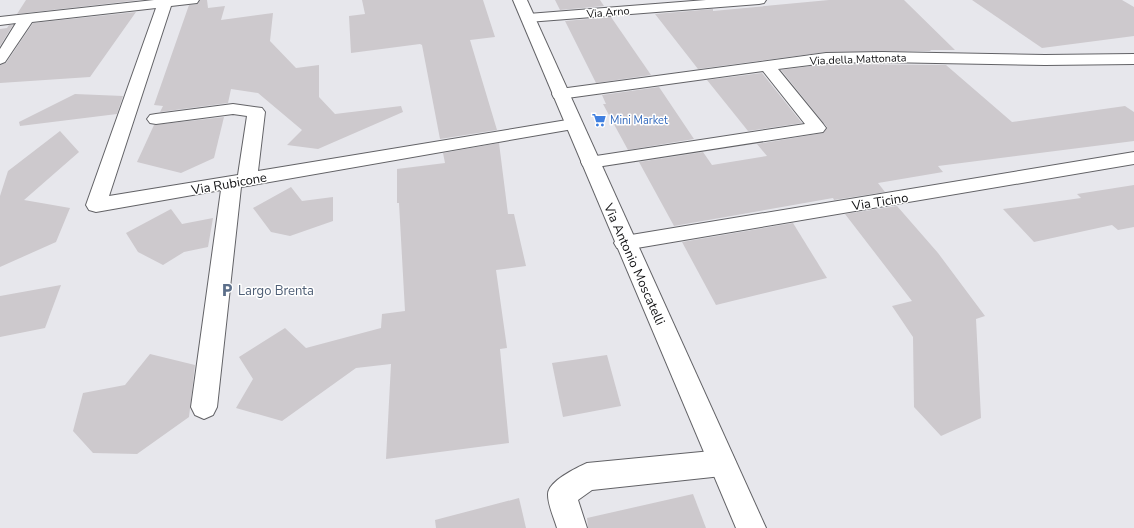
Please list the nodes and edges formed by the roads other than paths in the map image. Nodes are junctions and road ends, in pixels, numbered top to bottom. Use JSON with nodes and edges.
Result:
{"nodes":[{"id":1,"x":69,"y":0,"type":"edge"},
{"id":2,"x":192,"y":0,"type":"edge"},
{"id":3,"x":759,"y":0,"type":"edge"},
{"id":4,"x":155,"y":3,"type":"edge"},
{"id":5,"x":524,"y":9,"type":"edge"},
{"id":6,"x":62,"y":14,"type":"junction"},
{"id":7,"x":27,"y":18,"type":"junction"},
{"id":8,"x":0,"y":21,"type":"edge"},
{"id":9,"x":0,"y":59,"type":"edge"},
{"id":10,"x":1134,"y":59,"type":"edge"},
{"id":11,"x":767,"y":66,"type":"junction"},
{"id":12,"x":560,"y":94,"type":"junction"},
{"id":13,"x":156,"y":119,"type":"dead end"},
{"id":14,"x":573,"y":124,"type":"junction"},
{"id":15,"x":1134,"y":158,"type":"edge"},
{"id":16,"x":590,"y":162,"type":"junction"},
{"id":17,"x":239,"y":181,"type":"junction"},
{"id":18,"x":626,"y":243,"type":"junction"},
{"id":19,"x":204,"y":407,"type":"dead end"},
{"id":20,"x":722,"y":463,"type":"junction"},
{"id":21,"x":572,"y":528,"type":"edge"},
{"id":22,"x":751,"y":528,"type":"edge"}],
"edges":[{"from":1,"to":6,"type":"street"},
{"from":2,"to":4,"type":"street"},
{"from":3,"to":5,"type":"street","name":"Via Arno"},
{"from":4,"to":6,"type":"street"},
{"from":4,"to":17,"type":"street","name":"Via Rubicone"},
{"from":5,"to":12,"type":"street","name":"Via Antonio Moscatelli"},
{"from":6,"to":7,"type":"street"},
{"from":7,"to":8,"type":"street"},
{"from":7,"to":9,"type":"street"},
{"from":10,"to":11,"type":"street","name":"Via della Mattonata"},
{"from":11,"to":12,"type":"street","name":"Via della Mattonata"},
{"from":11,"to":16,"type":"street"},
{"from":12,"to":14,"type":"street","name":"Via Antonio Moscatelli"},
{"from":13,"to":17,"type":"street"},
{"from":14,"to":16,"type":"street","name":"Via Antonio Moscatelli"},
{"from":14,"to":17,"type":"street","name":"Via Rubicone"},
{"from":15,"to":18,"type":"street","name":"Via Ticino"},
{"from":16,"to":18,"type":"street","name":"Via Antonio Moscatelli"},
{"from":17,"to":19,"type":"street"},
{"from":18,"to":20,"type":"street","name":"Via Antonio Moscatelli"},
{"from":20,"to":21,"type":"street"},
{"from":20,"to":22,"type":"street","name":"Via Antonio Moscatelli"}]}
